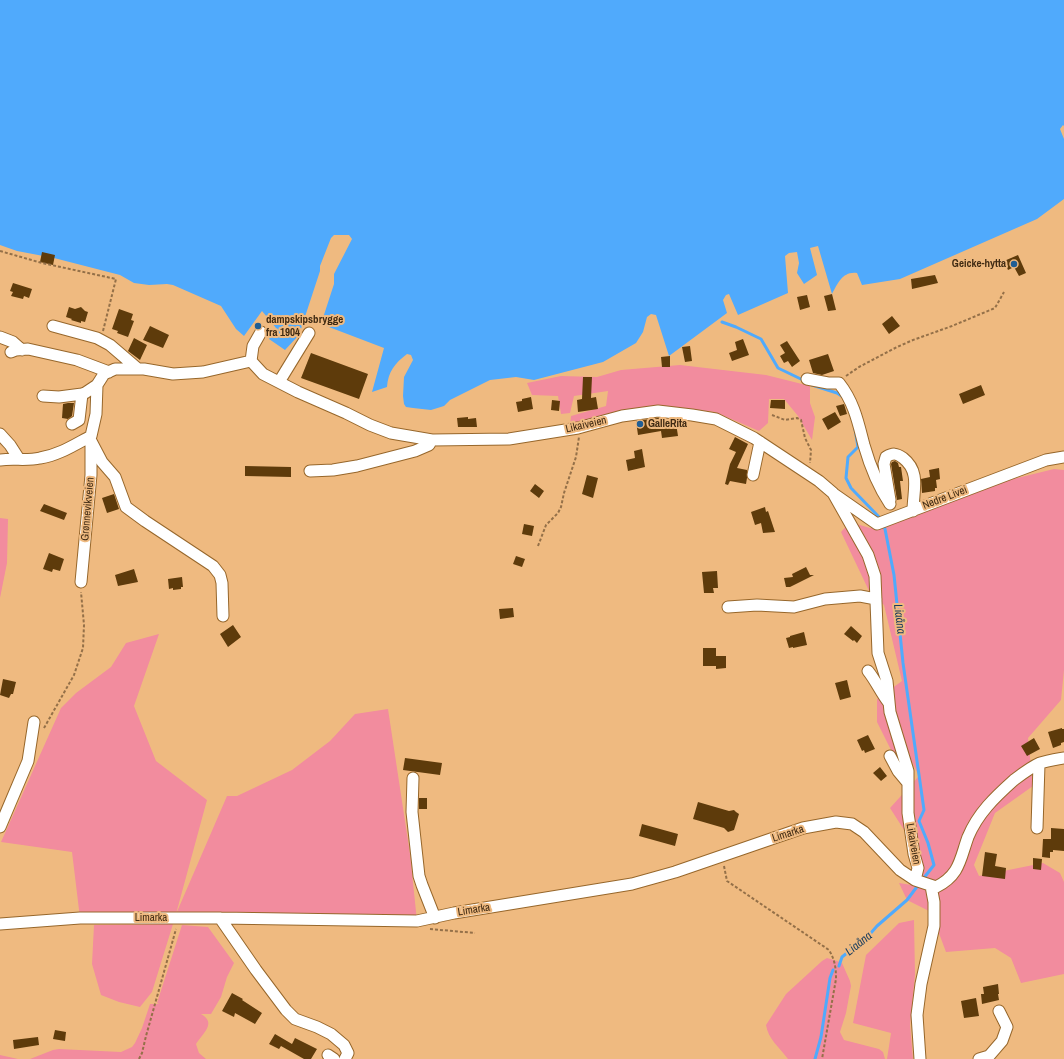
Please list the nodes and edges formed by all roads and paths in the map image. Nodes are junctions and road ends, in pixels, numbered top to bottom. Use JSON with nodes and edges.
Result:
{"nodes":[{"id":1,"x":0,"y":251,"type":"edge"},
{"id":2,"x":1004,"y":292,"type":"dead end"},
{"id":3,"x":53,"y":326,"type":"dead end"},
{"id":4,"x":261,"y":332,"type":"dead end"},
{"id":5,"x":309,"y":333,"type":"dead end"},
{"id":6,"x":0,"y":337,"type":"edge"},
{"id":7,"x":101,"y":340,"type":"junction"},
{"id":8,"x":22,"y":350,"type":"junction"},
{"id":9,"x":11,"y":352,"type":"dead end"},
{"id":10,"x":252,"y":361,"type":"junction"},
{"id":11,"x":138,"y":369,"type":"junction"},
{"id":12,"x":109,"y":372,"type":"junction"},
{"id":13,"x":807,"y":379,"type":"dead end"},
{"id":14,"x":279,"y":382,"type":"junction"},
{"id":15,"x":839,"y":383,"type":"junction"},
{"id":16,"x":96,"y":385,"type":"junction"},
{"id":17,"x":82,"y":394,"type":"junction"},
{"id":18,"x":43,"y":396,"type":"dead end"},
{"id":19,"x":772,"y":414,"type":"dead end"},
{"id":20,"x":72,"y":424,"type":"dead end"},
{"id":21,"x":578,"y":428,"type":"junction"},
{"id":22,"x":0,"y":434,"type":"edge"},
{"id":23,"x":91,"y":438,"type":"junction"},
{"id":24,"x":432,"y":440,"type":"junction"},
{"id":25,"x":760,"y":442,"type":"junction"},
{"id":26,"x":1064,"y":457,"type":"edge"},
{"id":27,"x":19,"y":459,"type":"junction"},
{"id":28,"x":0,"y":460,"type":"edge"},
{"id":29,"x":310,"y":471,"type":"dead end"},
{"id":30,"x":804,"y":471,"type":"junction"},
{"id":31,"x":753,"y":475,"type":"dead end"},
{"id":32,"x":833,"y":493,"type":"junction"},
{"id":33,"x":890,"y":504,"type":"junction"},
{"id":34,"x":913,"y":511,"type":"junction"},
{"id":35,"x":892,"y":519,"type":"junction"},
{"id":36,"x":538,"y":546,"type":"dead end"},
{"id":37,"x":80,"y":582,"type":"joint"},
{"id":38,"x":876,"y":599,"type":"junction"},
{"id":39,"x":728,"y":607,"type":"dead end"},
{"id":40,"x":223,"y":616,"type":"dead end"},
{"id":41,"x":868,"y":671,"type":"dead end"},
{"id":42,"x":889,"y":704,"type":"junction"},
{"id":43,"x":34,"y":722,"type":"dead end"},
{"id":44,"x":43,"y":730,"type":"dead end"},
{"id":45,"x":890,"y":756,"type":"dead end"},
{"id":46,"x":1064,"y":758,"type":"edge"},
{"id":47,"x":1039,"y":764,"type":"junction"},
{"id":48,"x":413,"y":778,"type":"dead end"},
{"id":49,"x":908,"y":783,"type":"junction"},
{"id":50,"x":0,"y":827,"type":"edge"},
{"id":51,"x":1037,"y":828,"type":"dead end"},
{"id":52,"x":723,"y":855,"type":"junction"},
{"id":53,"x":915,"y":880,"type":"junction"},
{"id":54,"x":931,"y":886,"type":"junction"},
{"id":55,"x":179,"y":918,"type":"junction"},
{"id":56,"x":220,"y":918,"type":"junction"},
{"id":57,"x":435,"y":918,"type":"junction"},
{"id":58,"x":417,"y":921,"type":"junction"},
{"id":59,"x":0,"y":924,"type":"edge"},
{"id":60,"x":474,"y":933,"type":"dead end"},
{"id":61,"x":999,"y":1011,"type":"dead end"},
{"id":62,"x":139,"y":1059,"type":"edge"},
{"id":63,"x":345,"y":1059,"type":"edge"},
{"id":64,"x":822,"y":1059,"type":"edge"},
{"id":65,"x":920,"y":1059,"type":"edge"},
{"id":66,"x":979,"y":1059,"type":"edge"}],
"edges":[{"from":1,"to":7,"type":"path"},
{"from":2,"to":15,"type":"path"},
{"from":3,"to":7,"type":"street"},
{"from":4,"to":10,"type":"street"},
{"from":5,"to":14,"type":"street"},
{"from":6,"to":8,"type":"street"},
{"from":7,"to":11,"type":"street"},
{"from":8,"to":9,"type":"street"},
{"from":8,"to":12,"type":"street"},
{"from":10,"to":11,"type":"street"},
{"from":10,"to":14,"type":"street","name":"Likaiveien"},
{"from":11,"to":12,"type":"street"},
{"from":12,"to":16,"type":"street"},
{"from":13,"to":15,"type":"street"},
{"from":14,"to":24,"type":"street","name":"Likaiveien"},
{"from":15,"to":33,"type":"street"},
{"from":16,"to":17,"type":"street"},
{"from":16,"to":23,"type":"street","name":"Grønnevikveien"},
{"from":17,"to":18,"type":"street"},
{"from":17,"to":20,"type":"street"},
{"from":19,"to":30,"type":"path"},
{"from":21,"to":24,"type":"street","name":"Likaiveien"},
{"from":21,"to":25,"type":"street","name":"Likaiveien"},
{"from":21,"to":36,"type":"path"},
{"from":22,"to":27,"type":"street"},
{"from":23,"to":27,"type":"street"},
{"from":23,"to":37,"type":"street","name":"Grønnevikveien"},
{"from":23,"to":40,"type":"street"},
{"from":24,"to":29,"type":"street"},
{"from":25,"to":30,"type":"street","name":"Likaiveien"},
{"from":25,"to":31,"type":"street"},
{"from":26,"to":34,"type":"street","name":"Nedre Livei"},
{"from":27,"to":28,"type":"street"},
{"from":30,"to":32,"type":"street","name":"Likaiveien"},
{"from":32,"to":35,"type":"street","name":"Nedre Livei"},
{"from":32,"to":38,"type":"street","name":"Likaiveien"},
{"from":33,"to":34,"type":"street"},
{"from":33,"to":35,"type":"street"},
{"from":34,"to":35,"type":"street","name":"Nedre Livei"},
{"from":37,"to":44,"type":"path"},
{"from":38,"to":39,"type":"street"},
{"from":38,"to":42,"type":"street","name":"Likaiveien"},
{"from":41,"to":42,"type":"street"},
{"from":42,"to":49,"type":"street","name":"Likaiveien"},
{"from":43,"to":50,"type":"street"},
{"from":45,"to":49,"type":"street"},
{"from":46,"to":47,"type":"street"},
{"from":47,"to":51,"type":"street"},
{"from":47,"to":54,"type":"street"},
{"from":48,"to":57,"type":"street"},
{"from":49,"to":53,"type":"street","name":"Likaiveien"},
{"from":52,"to":53,"type":"street","name":"Limarka"},
{"from":52,"to":57,"type":"street","name":"Limarka"},
{"from":52,"to":64,"type":"path"},
{"from":53,"to":54,"type":"street","name":"Likaiveien"},
{"from":54,"to":65,"type":"street"},
{"from":55,"to":56,"type":"street","name":"Limarka"},
{"from":55,"to":59,"type":"street","name":"Limarka"},
{"from":55,"to":62,"type":"path"},
{"from":56,"to":58,"type":"street","name":"Limarka"},
{"from":56,"to":63,"type":"street"},
{"from":57,"to":58,"type":"street","name":"Limarka"},
{"from":58,"to":60,"type":"path"},
{"from":61,"to":66,"type":"street"}]}
